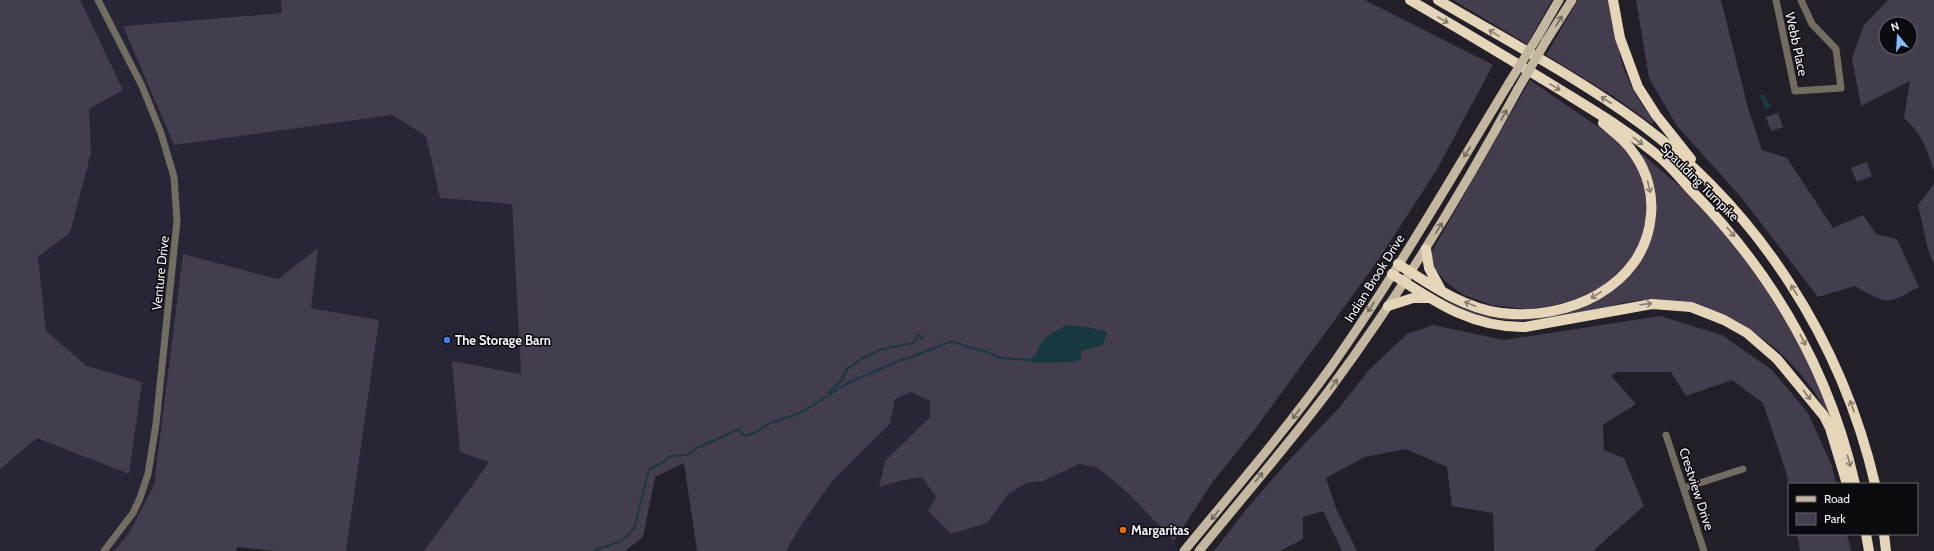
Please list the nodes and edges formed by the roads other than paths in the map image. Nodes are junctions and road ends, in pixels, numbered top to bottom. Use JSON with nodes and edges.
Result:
{"nodes":[{"id":1,"x":98,"y":0,"type":"edge"},
{"id":2,"x":1410,"y":0,"type":"edge"},
{"id":3,"x":1438,"y":0,"type":"edge"},
{"id":4,"x":1559,"y":0,"type":"edge"},
{"id":5,"x":1572,"y":0,"type":"edge"},
{"id":6,"x":1613,"y":0,"type":"edge"},
{"id":7,"x":1620,"y":0,"type":"edge"},
{"id":8,"x":1776,"y":0,"type":"edge"},
{"id":9,"x":1801,"y":0,"type":"edge"},
{"id":10,"x":1624,"y":46,"type":"junction"},
{"id":11,"x":1571,"y":96,"type":"junction"},
{"id":12,"x":1702,"y":176,"type":"junction"},
{"id":13,"x":1426,"y":250,"type":"junction"},
{"id":14,"x":1398,"y":264,"type":"junction"},
{"id":15,"x":1411,"y":272,"type":"junction"},
{"id":16,"x":1392,"y":274,"type":"junction"},
{"id":17,"x":1404,"y":282,"type":"junction"},
{"id":18,"x":1442,"y":292,"type":"junction"},
{"id":19,"x":1431,"y":298,"type":"junction"},
{"id":20,"x":1388,"y":306,"type":"junction"},
{"id":21,"x":1666,"y":435,"type":"dead end"},
{"id":22,"x":1743,"y":469,"type":"dead end"},
{"id":23,"x":1847,"y":483,"type":"edge"},
{"id":24,"x":1855,"y":483,"type":"edge"},
{"id":25,"x":1875,"y":483,"type":"edge"},
{"id":26,"x":1684,"y":488,"type":"junction"},
{"id":27,"x":1884,"y":535,"type":"edge"},
{"id":28,"x":104,"y":551,"type":"edge"},
{"id":29,"x":1184,"y":551,"type":"edge"},
{"id":30,"x":1199,"y":551,"type":"edge"},
{"id":31,"x":1704,"y":551,"type":"edge"},
{"id":32,"x":1886,"y":551,"type":"edge"}],
"edges":[{"from":1,"to":28,"type":"street","name":"Venture Drive"},
{"from":2,"to":11,"type":"highway","name":"Spaulding Turnpike","one_way":true},
{"from":12,"to":3,"type":"highway","name":"Spaulding Turnpike","one_way":true},
{"from":4,"to":14,"type":"main road","name":"Indian Brook Drive","one_way":true,"bridge":true},
{"from":13,"to":5,"type":"main road","name":"Indian Brook Drive","one_way":true,"bridge":true},
{"from":6,"to":10,"type":"highway"},
{"from":7,"to":10,"type":"highway"},
{"from":8,"to":9,"type":"street","name":"Webb Place"},
{"from":10,"to":12,"type":"highway"},
{"from":11,"to":18,"type":"highway","one_way":true},
{"from":11,"to":24,"type":"highway","name":"Spaulding Turnpike","one_way":true},
{"from":25,"to":12,"type":"highway","name":"Spaulding Turnpike","one_way":true},
{"from":13,"to":15,"type":"main road","name":"Indian Brook Drive"},
{"from":13,"to":18,"type":"highway"},
{"from":14,"to":15,"type":"highway"},
{"from":14,"to":16,"type":"main road","name":"Indian Brook Drive"},
{"from":15,"to":17,"type":"main road","name":"Indian Brook Drive"},
{"from":15,"to":18,"type":"highway"},
{"from":16,"to":17,"type":"highway"},
{"from":16,"to":29,"type":"main road","name":"Indian Brook Drive","one_way":true},
{"from":17,"to":19,"type":"highway"},
{"from":17,"to":20,"type":"main road","name":"Indian Brook Drive"},
{"from":19,"to":20,"type":"highway"},
{"from":19,"to":23,"type":"highway","one_way":true},
{"from":30,"to":20,"type":"main road","name":"Indian Brook Drive","one_way":true},
{"from":21,"to":26,"type":"street","name":"Crestview Drive"},
{"from":22,"to":26,"type":"street"},
{"from":26,"to":31,"type":"street","name":"Crestview Drive"},
{"from":27,"to":32,"type":"highway"}]}
